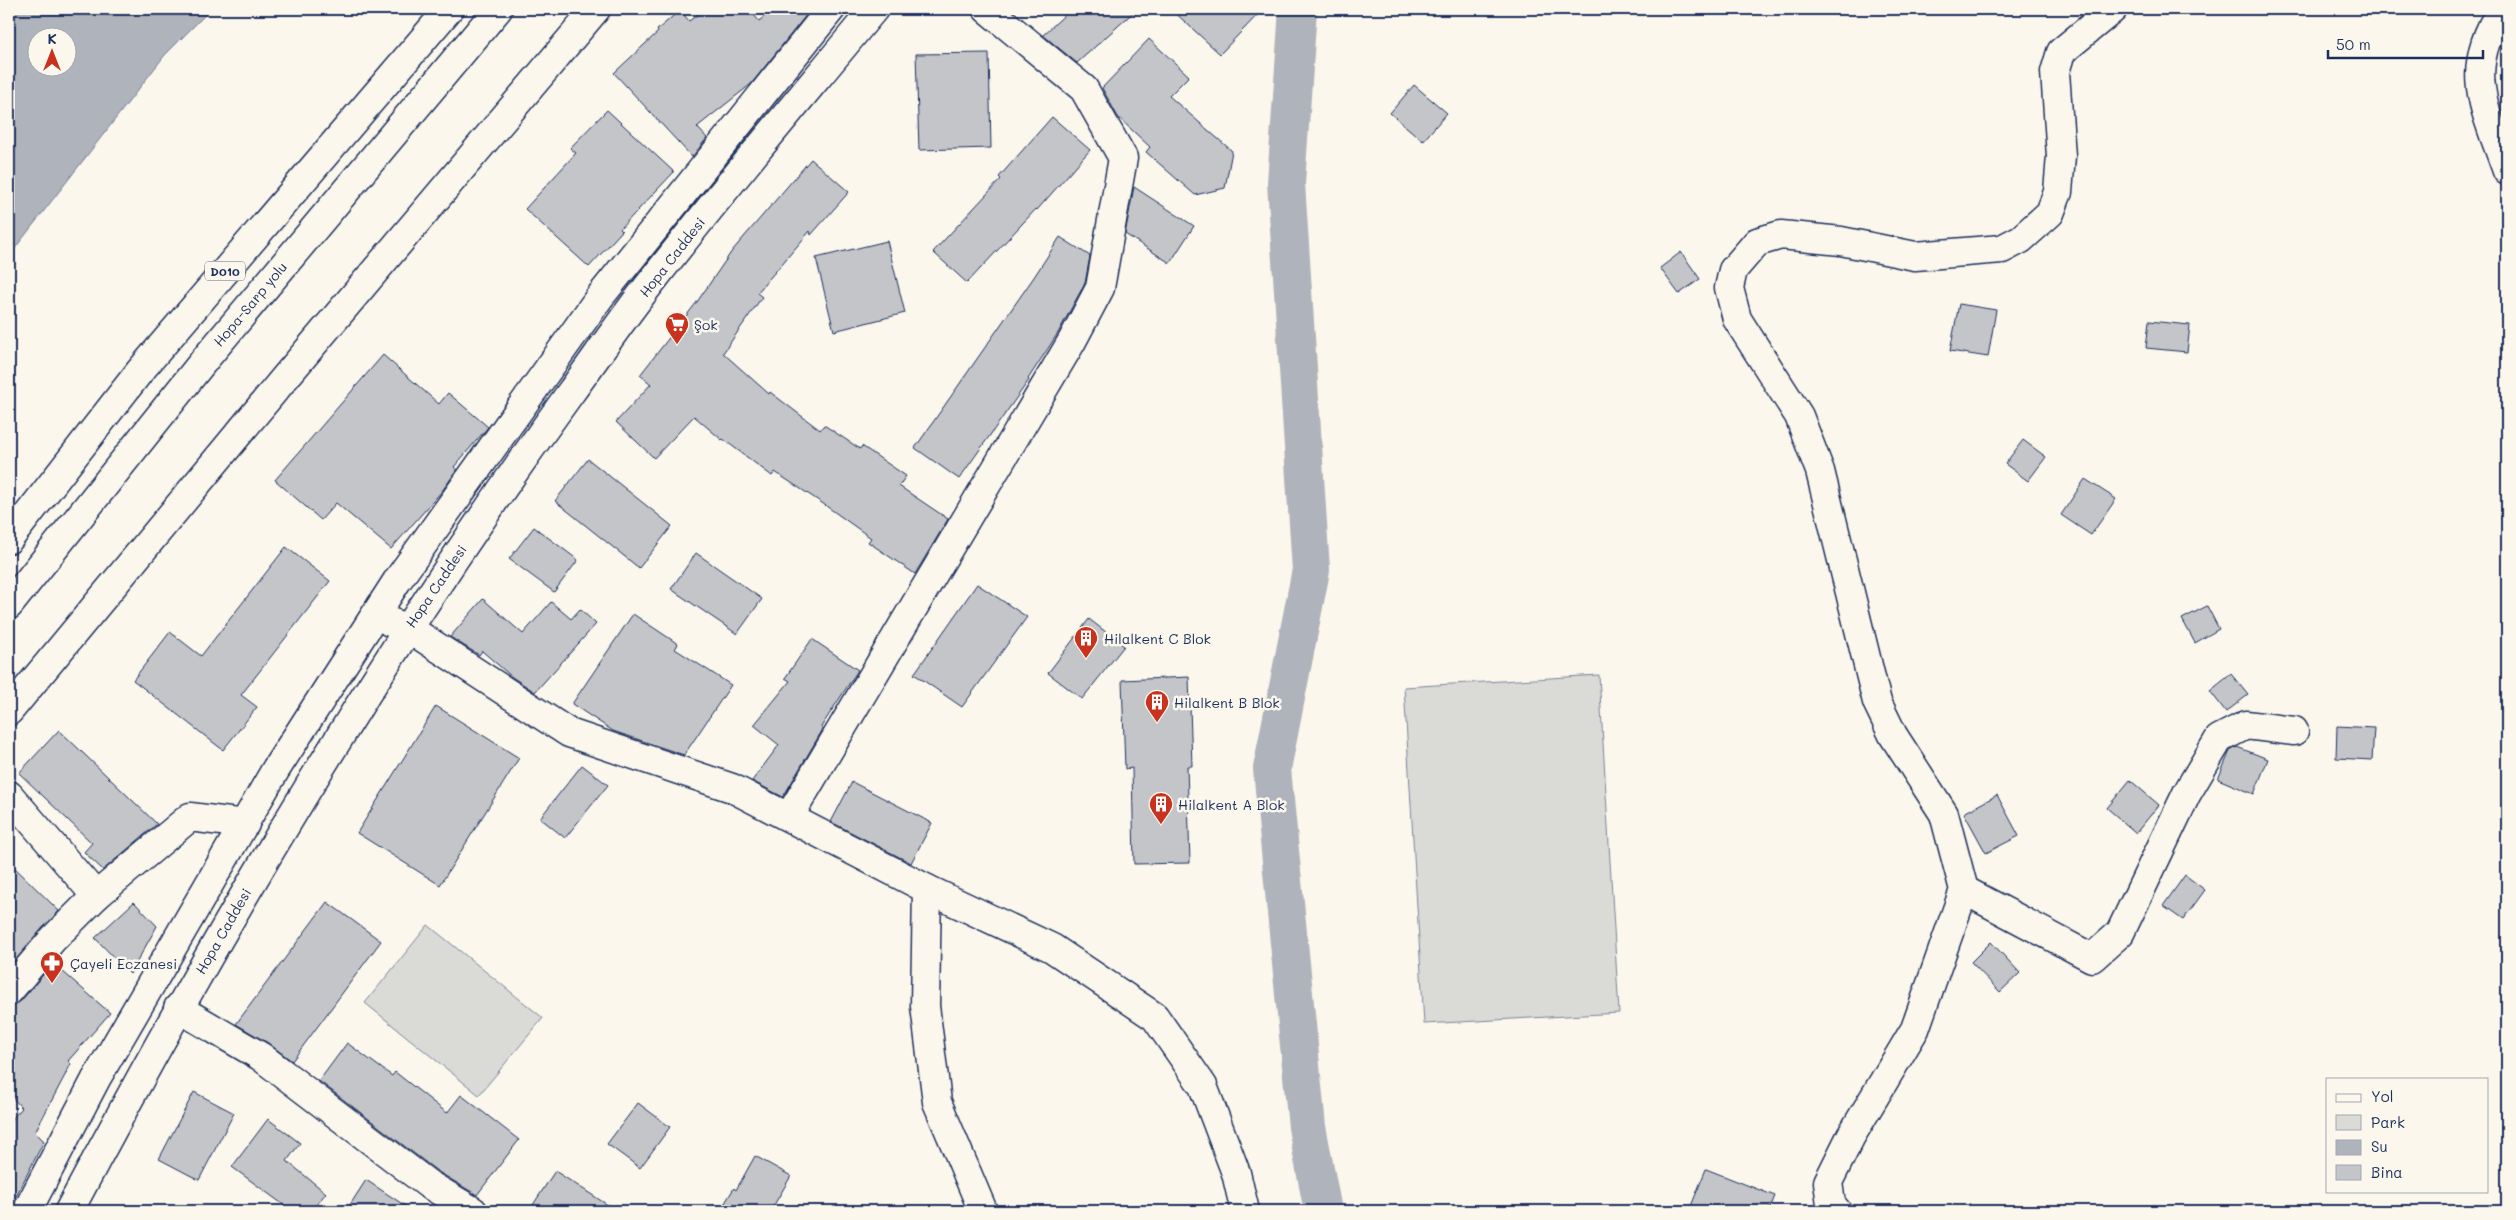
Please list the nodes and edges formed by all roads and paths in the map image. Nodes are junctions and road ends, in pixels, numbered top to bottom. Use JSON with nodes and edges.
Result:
{"nodes":[{"id":1,"x":449,"y":9,"type":"edge"},
{"id":2,"x":498,"y":9,"type":"edge"},
{"id":3,"x":596,"y":9,"type":"edge"},
{"id":4,"x":831,"y":9,"type":"edge"},
{"id":5,"x":874,"y":9,"type":"edge"},
{"id":6,"x":987,"y":9,"type":"edge"},
{"id":7,"x":2113,"y":9,"type":"edge"},
{"id":8,"x":2502,"y":9,"type":"edge"},
{"id":9,"x":2507,"y":170,"type":"edge"},
{"id":10,"x":9,"y":539,"type":"edge"},
{"id":11,"x":9,"y":605,"type":"edge"},
{"id":12,"x":374,"y":616,"type":"junction"},
{"id":13,"x":408,"y":628,"type":"junction"},
{"id":14,"x":9,"y":711,"type":"edge"},
{"id":15,"x":2294,"y":732,"type":"dead end"},
{"id":16,"x":9,"y":795,"type":"edge"},
{"id":17,"x":789,"y":817,"type":"junction"},
{"id":18,"x":245,"y":824,"type":"junction"},
{"id":19,"x":927,"y":889,"type":"junction"},
{"id":20,"x":1964,"y":890,"type":"junction"},
{"id":21,"x":96,"y":896,"type":"junction"},
{"id":22,"x":9,"y":991,"type":"edge"},
{"id":23,"x":178,"y":1008,"type":"junction"},
{"id":24,"x":27,"y":1211,"type":"edge"},
{"id":25,"x":69,"y":1211,"type":"edge"},
{"id":26,"x":473,"y":1211,"type":"edge"},
{"id":27,"x":983,"y":1211,"type":"edge"},
{"id":28,"x":1245,"y":1211,"type":"edge"},
{"id":29,"x":1837,"y":1211,"type":"edge"}],
"edges":[{"from":1,"to":10,"type":"main road","number":"D010"},
{"from":2,"to":11,"type":"main road","name":"Hopa-Sarp yolu"},
{"from":3,"to":14,"type":"main road"},
{"from":4,"to":12,"type":"main road"},
{"from":5,"to":13,"type":"main road","name":"Hopa Caddesi"},
{"from":6,"to":17,"type":"main road"},
{"from":7,"to":20,"type":"main road"},
{"from":8,"to":9,"type":"main road"},
{"from":12,"to":13,"type":"main road"},
{"from":12,"to":18,"type":"main road"},
{"from":13,"to":17,"type":"main road"},
{"from":13,"to":23,"type":"main road","name":"Hopa Caddesi"},
{"from":15,"to":20,"type":"main road"},
{"from":16,"to":21,"type":"main road"},
{"from":17,"to":19,"type":"main road"},
{"from":18,"to":21,"type":"main road"},
{"from":18,"to":24,"type":"main road"},
{"from":19,"to":27,"type":"main road"},
{"from":19,"to":28,"type":"main road"},
{"from":20,"to":29,"type":"main road"},
{"from":21,"to":22,"type":"main road"},
{"from":23,"to":25,"type":"main road","name":"Hopa Caddesi"},
{"from":23,"to":26,"type":"main road"}]}
